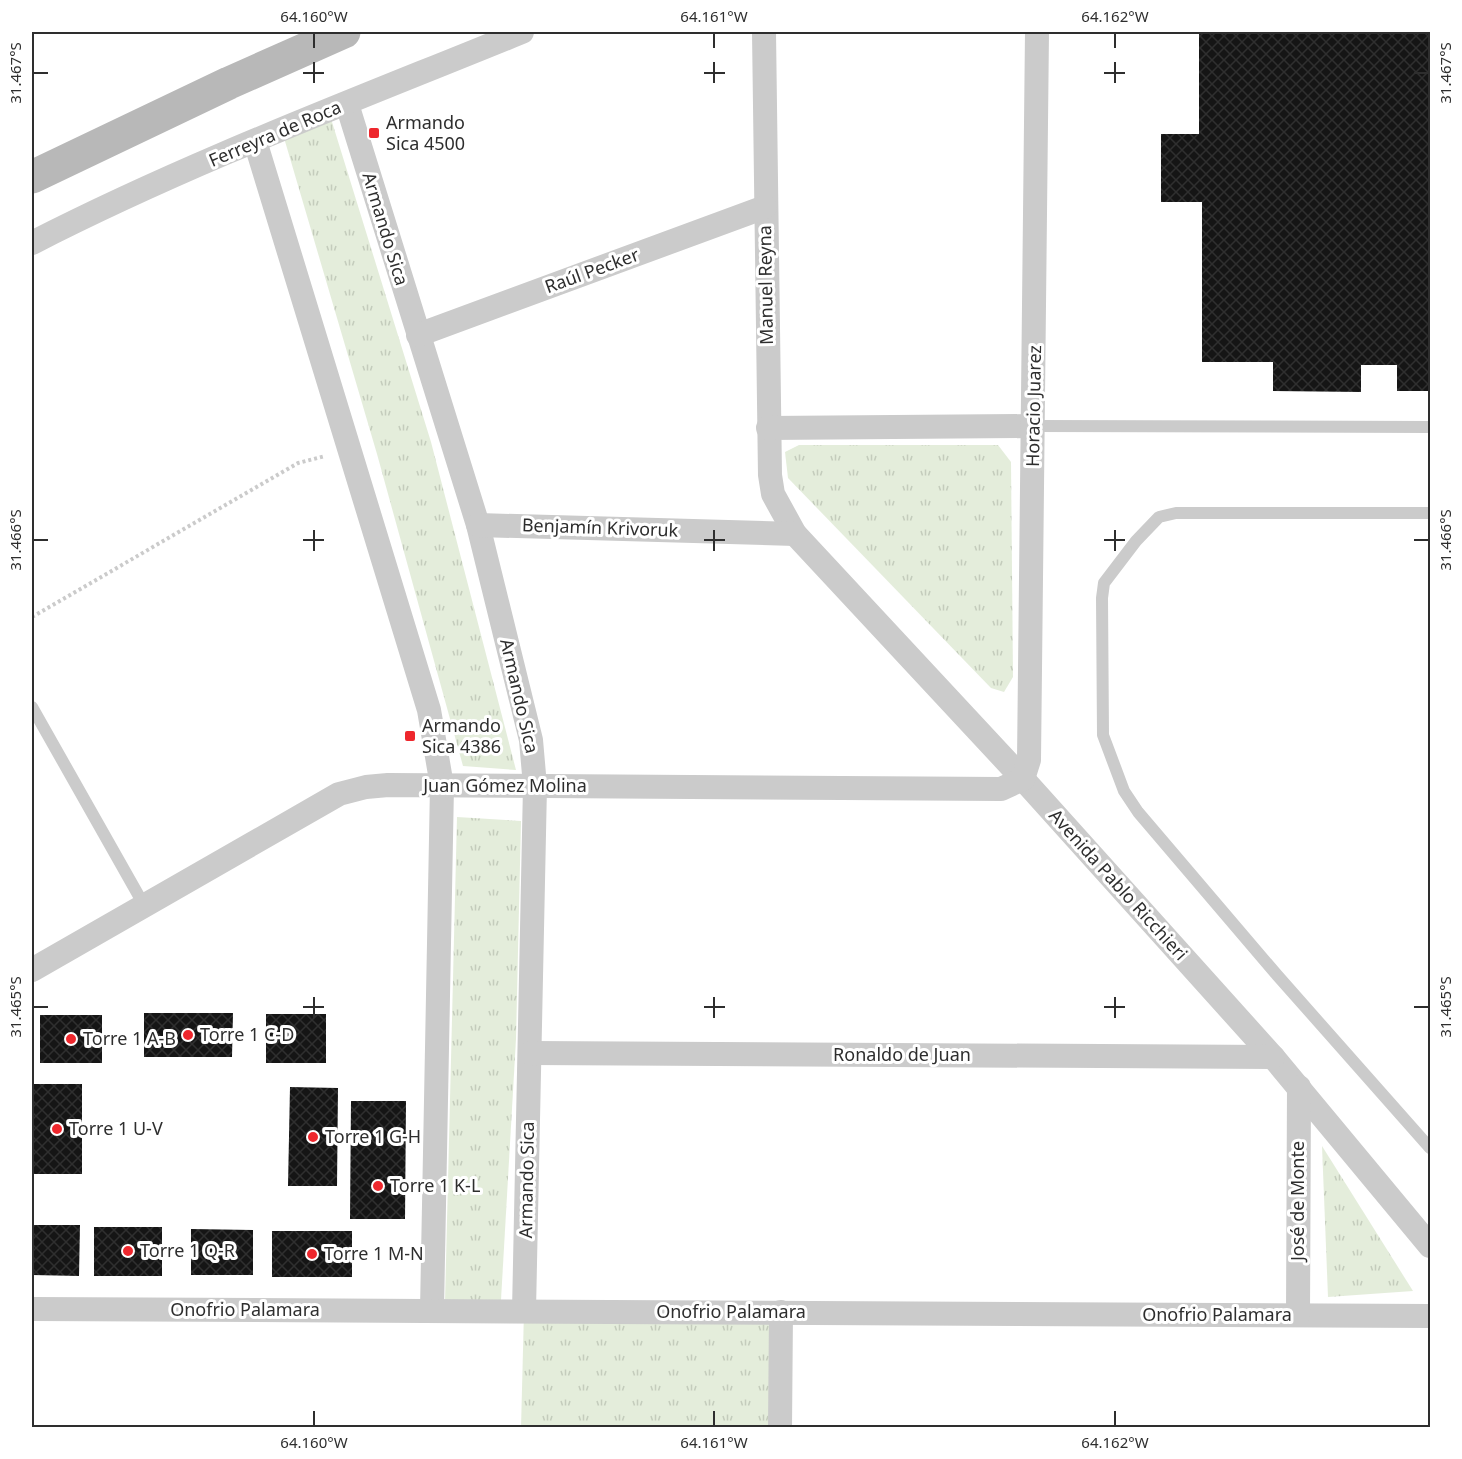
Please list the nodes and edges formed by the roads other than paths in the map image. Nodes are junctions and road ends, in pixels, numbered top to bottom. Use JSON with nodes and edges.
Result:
{"nodes":[{"id":1,"x":344,"y":32,"type":"edge"},
{"id":2,"x":522,"y":32,"type":"edge"},
{"id":3,"x":764,"y":32,"type":"edge"},
{"id":4,"x":1038,"y":32,"type":"edge"},
{"id":5,"x":347,"y":104,"type":"junction"},
{"id":6,"x":255,"y":141,"type":"junction"},
{"id":7,"x":32,"y":177,"type":"edge"},
{"id":8,"x":765,"y":207,"type":"junction"},
{"id":9,"x":32,"y":243,"type":"edge"},
{"id":10,"x":418,"y":335,"type":"junction"},
{"id":11,"x":1034,"y":426,"type":"junction"},
{"id":12,"x":1431,"y":427,"type":"edge"},
{"id":13,"x":768,"y":428,"type":"junction"},
{"id":14,"x":1431,"y":513,"type":"edge"},
{"id":15,"x":478,"y":525,"type":"junction"},
{"id":16,"x":795,"y":534,"type":"junction"},
{"id":17,"x":32,"y":707,"type":"edge"},
{"id":18,"x":1023,"y":779,"type":"junction"},
{"id":19,"x":442,"y":786,"type":"junction"},
{"id":20,"x":536,"y":786,"type":"junction"},
{"id":21,"x":144,"y":905,"type":"junction"},
{"id":22,"x":32,"y":970,"type":"edge"},
{"id":23,"x":530,"y":1053,"type":"junction"},
{"id":24,"x":1273,"y":1058,"type":"junction"},
{"id":25,"x":1299,"y":1087,"type":"junction"},
{"id":26,"x":1431,"y":1148,"type":"edge"},
{"id":27,"x":1431,"y":1246,"type":"edge"},
{"id":28,"x":32,"y":1309,"type":"edge"},
{"id":29,"x":432,"y":1310,"type":"junction"},
{"id":30,"x":524,"y":1311,"type":"junction"},
{"id":31,"x":781,"y":1312,"type":"junction"},
{"id":32,"x":1298,"y":1315,"type":"junction"},
{"id":33,"x":1431,"y":1316,"type":"edge"},
{"id":34,"x":780,"y":1428,"type":"edge"}],
"edges":[{"from":1,"to":7,"type":"street"},
{"from":2,"to":5,"type":"street","name":"Ferreyra de Roca"},
{"from":3,"to":8,"type":"street","name":"Manuel Reyna"},
{"from":4,"to":11,"type":"street","name":"Horacio Juarez"},
{"from":5,"to":6,"type":"street","name":"Ferreyra de Roca"},
{"from":5,"to":10,"type":"street","name":"Armando Sica"},
{"from":6,"to":9,"type":"street","name":"Ferreyra de Roca"},
{"from":6,"to":19,"type":"street"},
{"from":8,"to":10,"type":"street","name":"Raúl Pecker"},
{"from":8,"to":13,"type":"street","name":"Manuel Reyna"},
{"from":10,"to":15,"type":"street","name":"Armando Sica"},
{"from":11,"to":12,"type":"lane"},
{"from":11,"to":13,"type":"street"},
{"from":11,"to":18,"type":"street","name":"Horacio Juarez"},
{"from":13,"to":16,"type":"street","name":"Manuel Reyna"},
{"from":14,"to":26,"type":"lane"},
{"from":15,"to":16,"type":"street","name":"Benjamín Krivoruk"},
{"from":15,"to":20,"type":"street","name":"Armando Sica"},
{"from":16,"to":18,"type":"street","name":"Avenida Pablo Ricchieri"},
{"from":17,"to":21,"type":"lane"},
{"from":18,"to":20,"type":"street","name":"Juan Gómez Molina"},
{"from":18,"to":24,"type":"street","name":"Avenida Pablo Ricchieri"},
{"from":19,"to":20,"type":"street","name":"Juan Gómez Molina"},
{"from":19,"to":21,"type":"street","name":"Juan Gómez Molina"},
{"from":19,"to":29,"type":"street"},
{"from":20,"to":23,"type":"street","name":"Armando Sica"},
{"from":21,"to":22,"type":"street","name":"Juan Gómez Molina"},
{"from":23,"to":24,"type":"street","name":"Ronaldo de Juan"},
{"from":23,"to":30,"type":"street","name":"Armando Sica"},
{"from":24,"to":25,"type":"street","name":"Avenida Pablo Ricchieri"},
{"from":25,"to":27,"type":"street","name":"Avenida Pablo Ricchieri"},
{"from":25,"to":32,"type":"street","name":"José de Monte"},
{"from":28,"to":29,"type":"street","name":"Onofrio Palamara"},
{"from":29,"to":30,"type":"street","name":"Onofrio Palamara"},
{"from":30,"to":31,"type":"street","name":"Onofrio Palamara"},
{"from":31,"to":32,"type":"street","name":"Onofrio Palamara"},
{"from":31,"to":34,"type":"street"},
{"from":32,"to":33,"type":"street","name":"Onofrio Palamara"}]}
